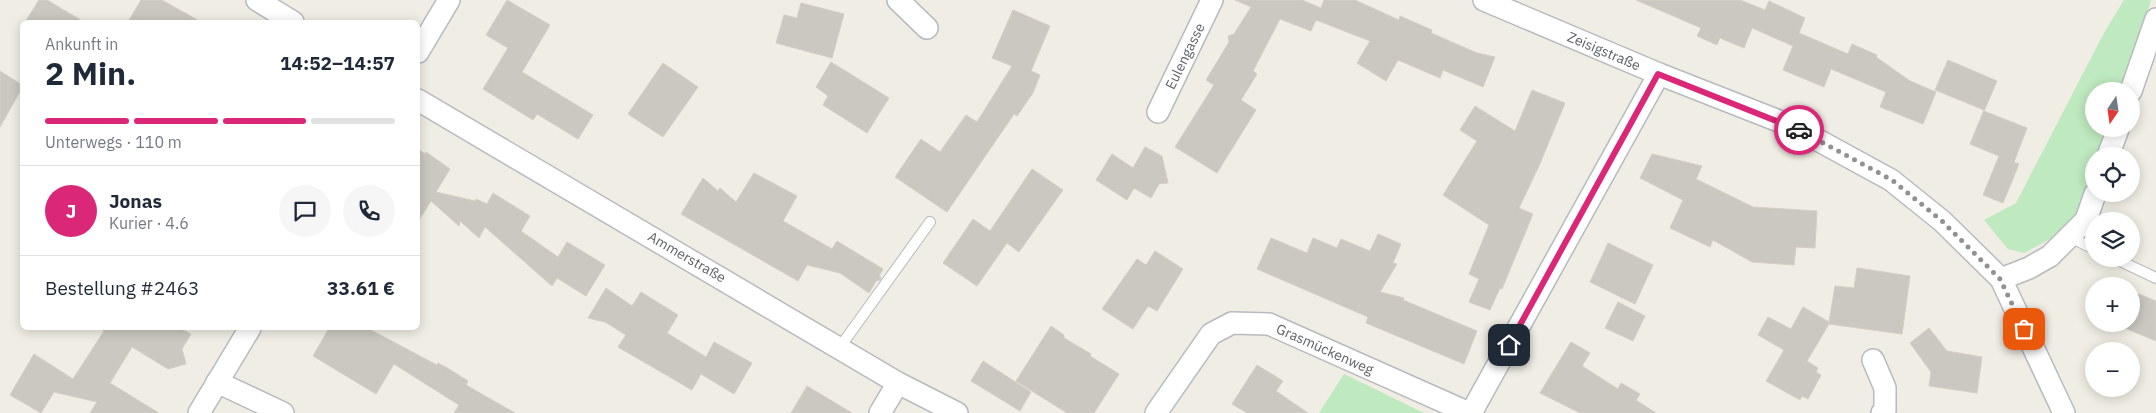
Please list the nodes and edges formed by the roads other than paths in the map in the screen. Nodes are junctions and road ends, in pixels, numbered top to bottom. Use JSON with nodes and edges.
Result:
{"nodes":[{"id":1,"x":257,"y":0,"type":"edge"},
{"id":2,"x":449,"y":0,"type":"edge"},
{"id":3,"x":898,"y":0,"type":"edge"},
{"id":4,"x":1212,"y":0,"type":"edge"},
{"id":5,"x":1484,"y":0,"type":"edge"},
{"id":6,"x":2156,"y":19,"type":"edge"},
{"id":7,"x":290,"y":20,"type":"edge"},
{"id":8,"x":927,"y":28,"type":"dead end"},
{"id":9,"x":420,"y":49,"type":"edge"},
{"id":10,"x":1658,"y":74,"type":"junction"},
{"id":11,"x":2134,"y":82,"type":"edge"},
{"id":12,"x":420,"y":101,"type":"edge"},
{"id":13,"x":1158,"y":112,"type":"dead end"},
{"id":14,"x":2092,"y":202,"type":"edge"},
{"id":15,"x":930,"y":222,"type":"dead end"},
{"id":16,"x":2070,"y":237,"type":"junction"},
{"id":17,"x":2085,"y":244,"type":"edge"},
{"id":18,"x":2133,"y":267,"type":"edge"},
{"id":19,"x":2156,"y":278,"type":"edge"},
{"id":20,"x":2000,"y":279,"type":"junction"},
{"id":21,"x":249,"y":330,"type":"edge"},
{"id":22,"x":840,"y":347,"type":"junction"},
{"id":23,"x":1873,"y":360,"type":"dead end"},
{"id":24,"x":217,"y":382,"type":"junction"},
{"id":25,"x":898,"y":383,"type":"junction"},
{"id":26,"x":198,"y":413,"type":"edge"},
{"id":27,"x":283,"y":413,"type":"edge"},
{"id":28,"x":880,"y":413,"type":"edge"},
{"id":29,"x":957,"y":413,"type":"edge"},
{"id":30,"x":1156,"y":413,"type":"edge"},
{"id":31,"x":1470,"y":413,"type":"edge"},
{"id":32,"x":1882,"y":413,"type":"edge"},
{"id":33,"x":2064,"y":413,"type":"edge"}],
"edges":[{"from":1,"to":7,"type":"street"},
{"from":2,"to":9,"type":"street"},
{"from":3,"to":8,"type":"street"},
{"from":4,"to":13,"type":"street","name":"Eulengasse"},
{"from":5,"to":10,"type":"street","name":"Zeisigstraße"},
{"from":6,"to":11,"type":"street"},
{"from":10,"to":20,"type":"street","name":"Zeisigstraße"},
{"from":10,"to":31,"type":"street"},
{"from":12,"to":22,"type":"street","name":"Ammerstraße"},
{"from":14,"to":16,"type":"street"},
{"from":15,"to":22,"type":"lane"},
{"from":16,"to":17,"type":"lane"},
{"from":16,"to":20,"type":"street"},
{"from":18,"to":19,"type":"lane"},
{"from":20,"to":33,"type":"street","name":"Zeisigstraße"},
{"from":21,"to":24,"type":"street"},
{"from":22,"to":25,"type":"street","name":"Ammerstraße"},
{"from":23,"to":32,"type":"street"},
{"from":24,"to":26,"type":"street"},
{"from":24,"to":27,"type":"street"},
{"from":25,"to":28,"type":"street"},
{"from":25,"to":29,"type":"street","name":"Ammerstraße"},
{"from":30,"to":31,"type":"street","name":"Grasmückenweg"}]}
